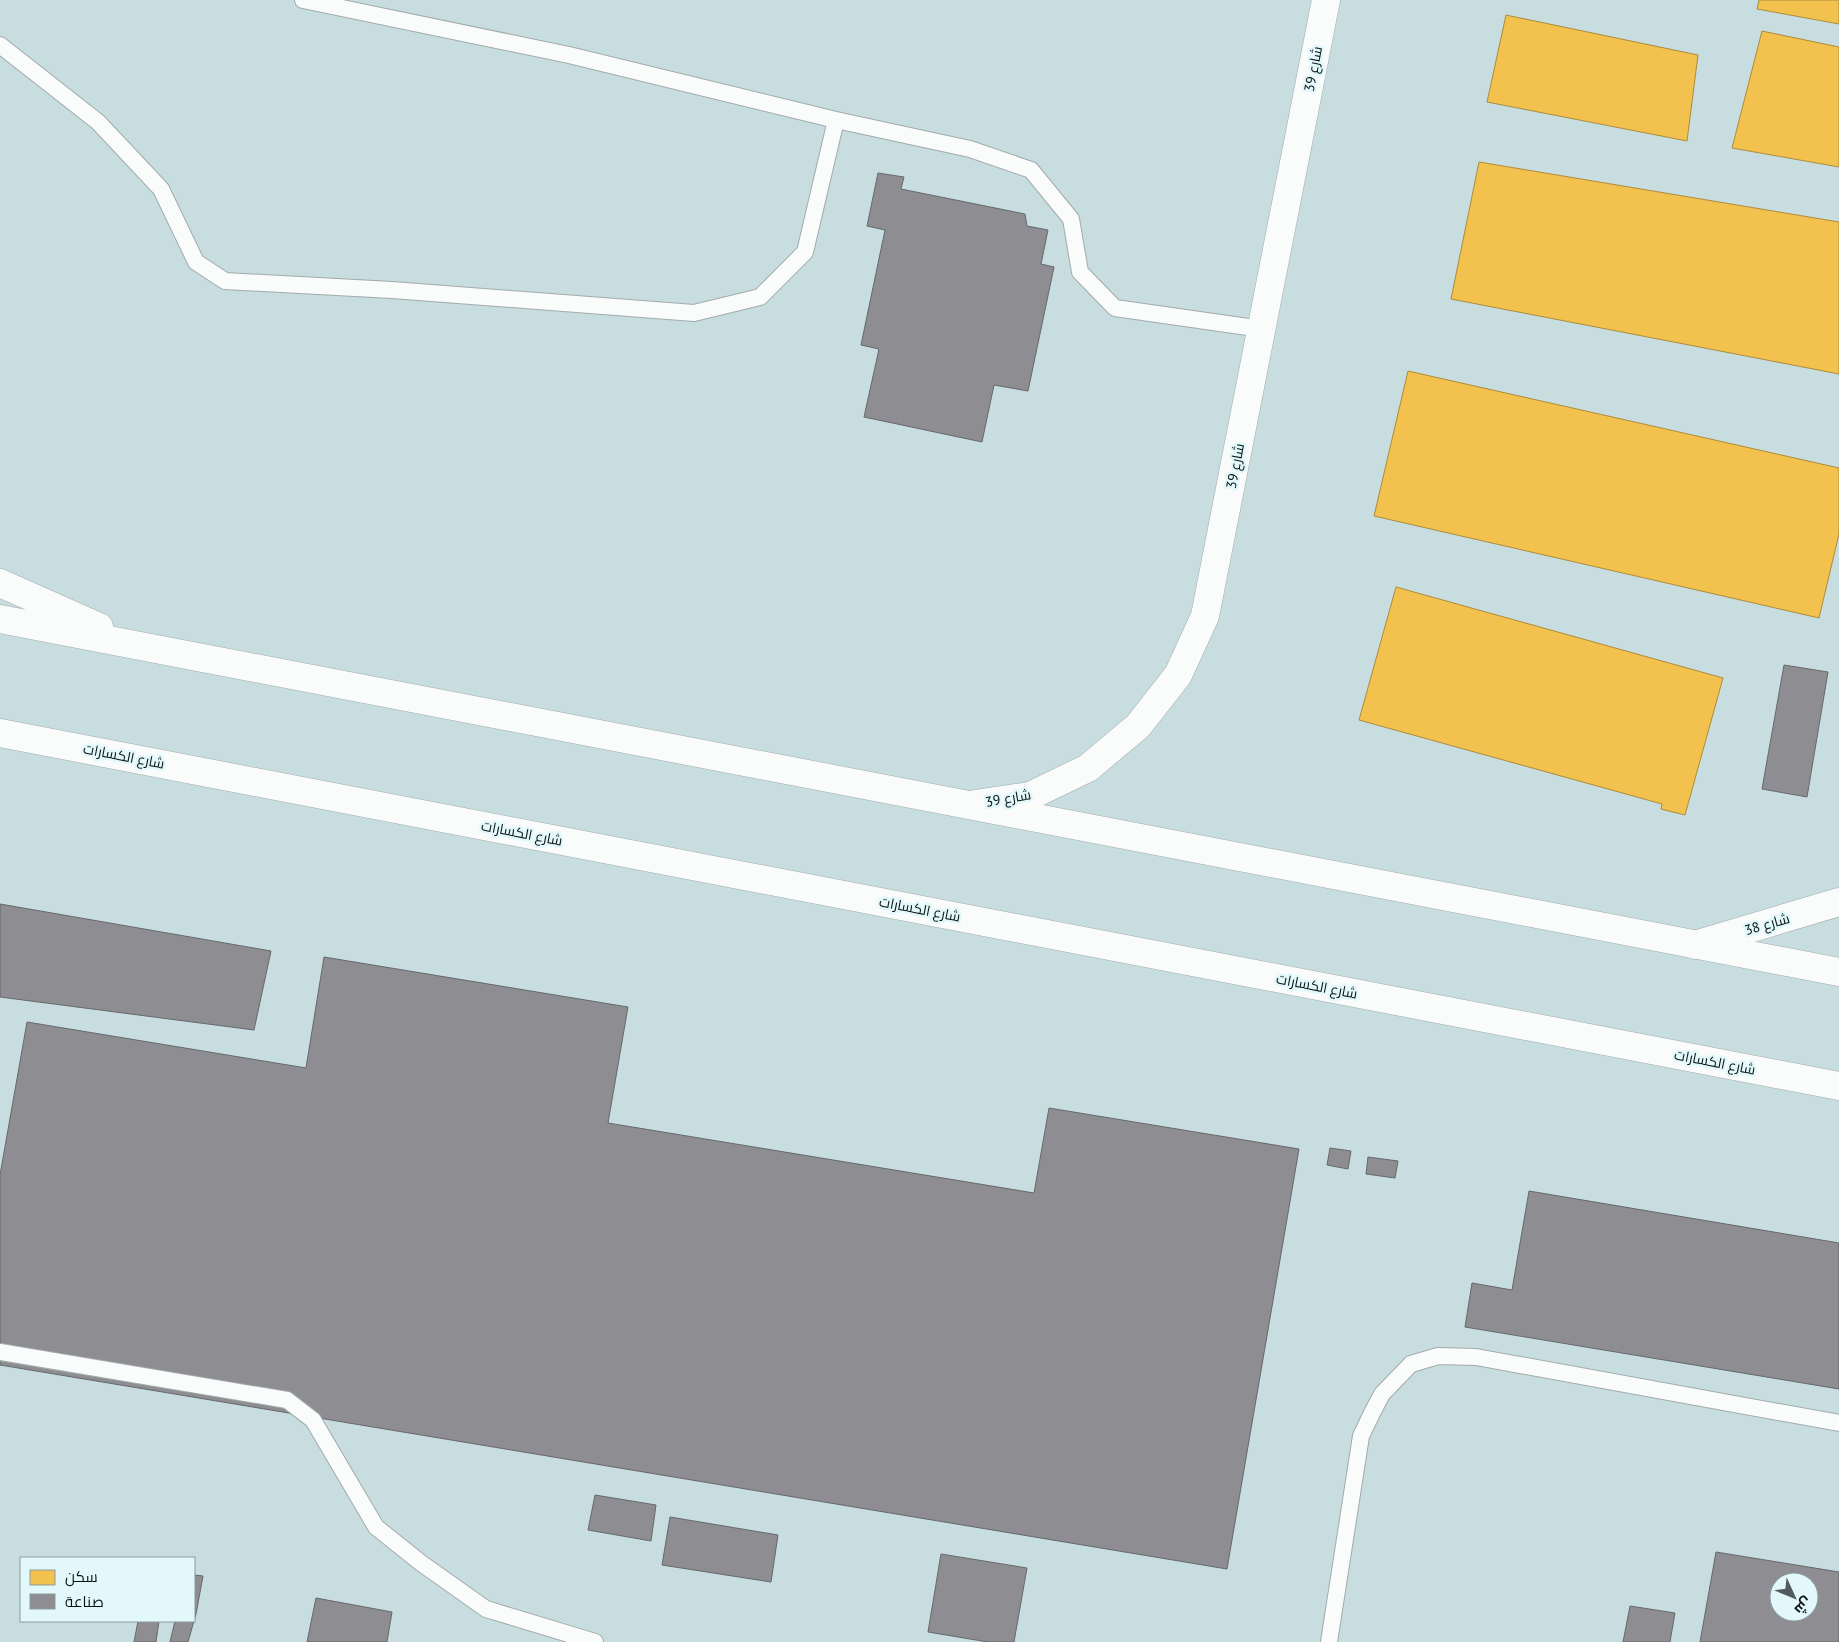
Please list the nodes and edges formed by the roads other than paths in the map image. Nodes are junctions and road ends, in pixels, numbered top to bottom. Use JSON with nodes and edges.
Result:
{"nodes":[{"id":1,"x":303,"y":0,"type":"edge"},
{"id":2,"x":1326,"y":0,"type":"edge"},
{"id":3,"x":0,"y":45,"type":"edge"},
{"id":4,"x":836,"y":120,"type":"junction"},
{"id":5,"x":1262,"y":329,"type":"junction"},
{"id":6,"x":0,"y":583,"type":"edge"},
{"id":7,"x":0,"y":619,"type":"edge"},
{"id":8,"x":144,"y":646,"type":"junction"},
{"id":9,"x":0,"y":732,"type":"edge"},
{"id":10,"x":968,"y":805,"type":"junction"},
{"id":11,"x":1839,"y":902,"type":"edge"},
{"id":12,"x":1695,"y":945,"type":"junction"},
{"id":13,"x":1839,"y":972,"type":"edge"},
{"id":14,"x":1839,"y":1086,"type":"edge"},
{"id":15,"x":0,"y":1352,"type":"edge"},
{"id":16,"x":1839,"y":1423,"type":"edge"},
{"id":17,"x":595,"y":1642,"type":"edge"},
{"id":18,"x":1329,"y":1642,"type":"edge"}],
"edges":[{"from":1,"to":4,"type":"lane"},
{"from":2,"to":5,"type":"street","name":"شارع 39"},
{"from":3,"to":4,"type":"lane"},
{"from":4,"to":5,"type":"lane"},
{"from":5,"to":10,"type":"street","name":"شارع 39"},
{"from":6,"to":8,"type":"street"},
{"from":7,"to":8,"type":"street"},
{"from":8,"to":10,"type":"street"},
{"from":9,"to":14,"type":"street","name":"شارع الكسارات"},
{"from":10,"to":12,"type":"street"},
{"from":11,"to":12,"type":"street","name":"شارع 38"},
{"from":12,"to":13,"type":"street"},
{"from":15,"to":17,"type":"lane"},
{"from":16,"to":18,"type":"lane"}]}
